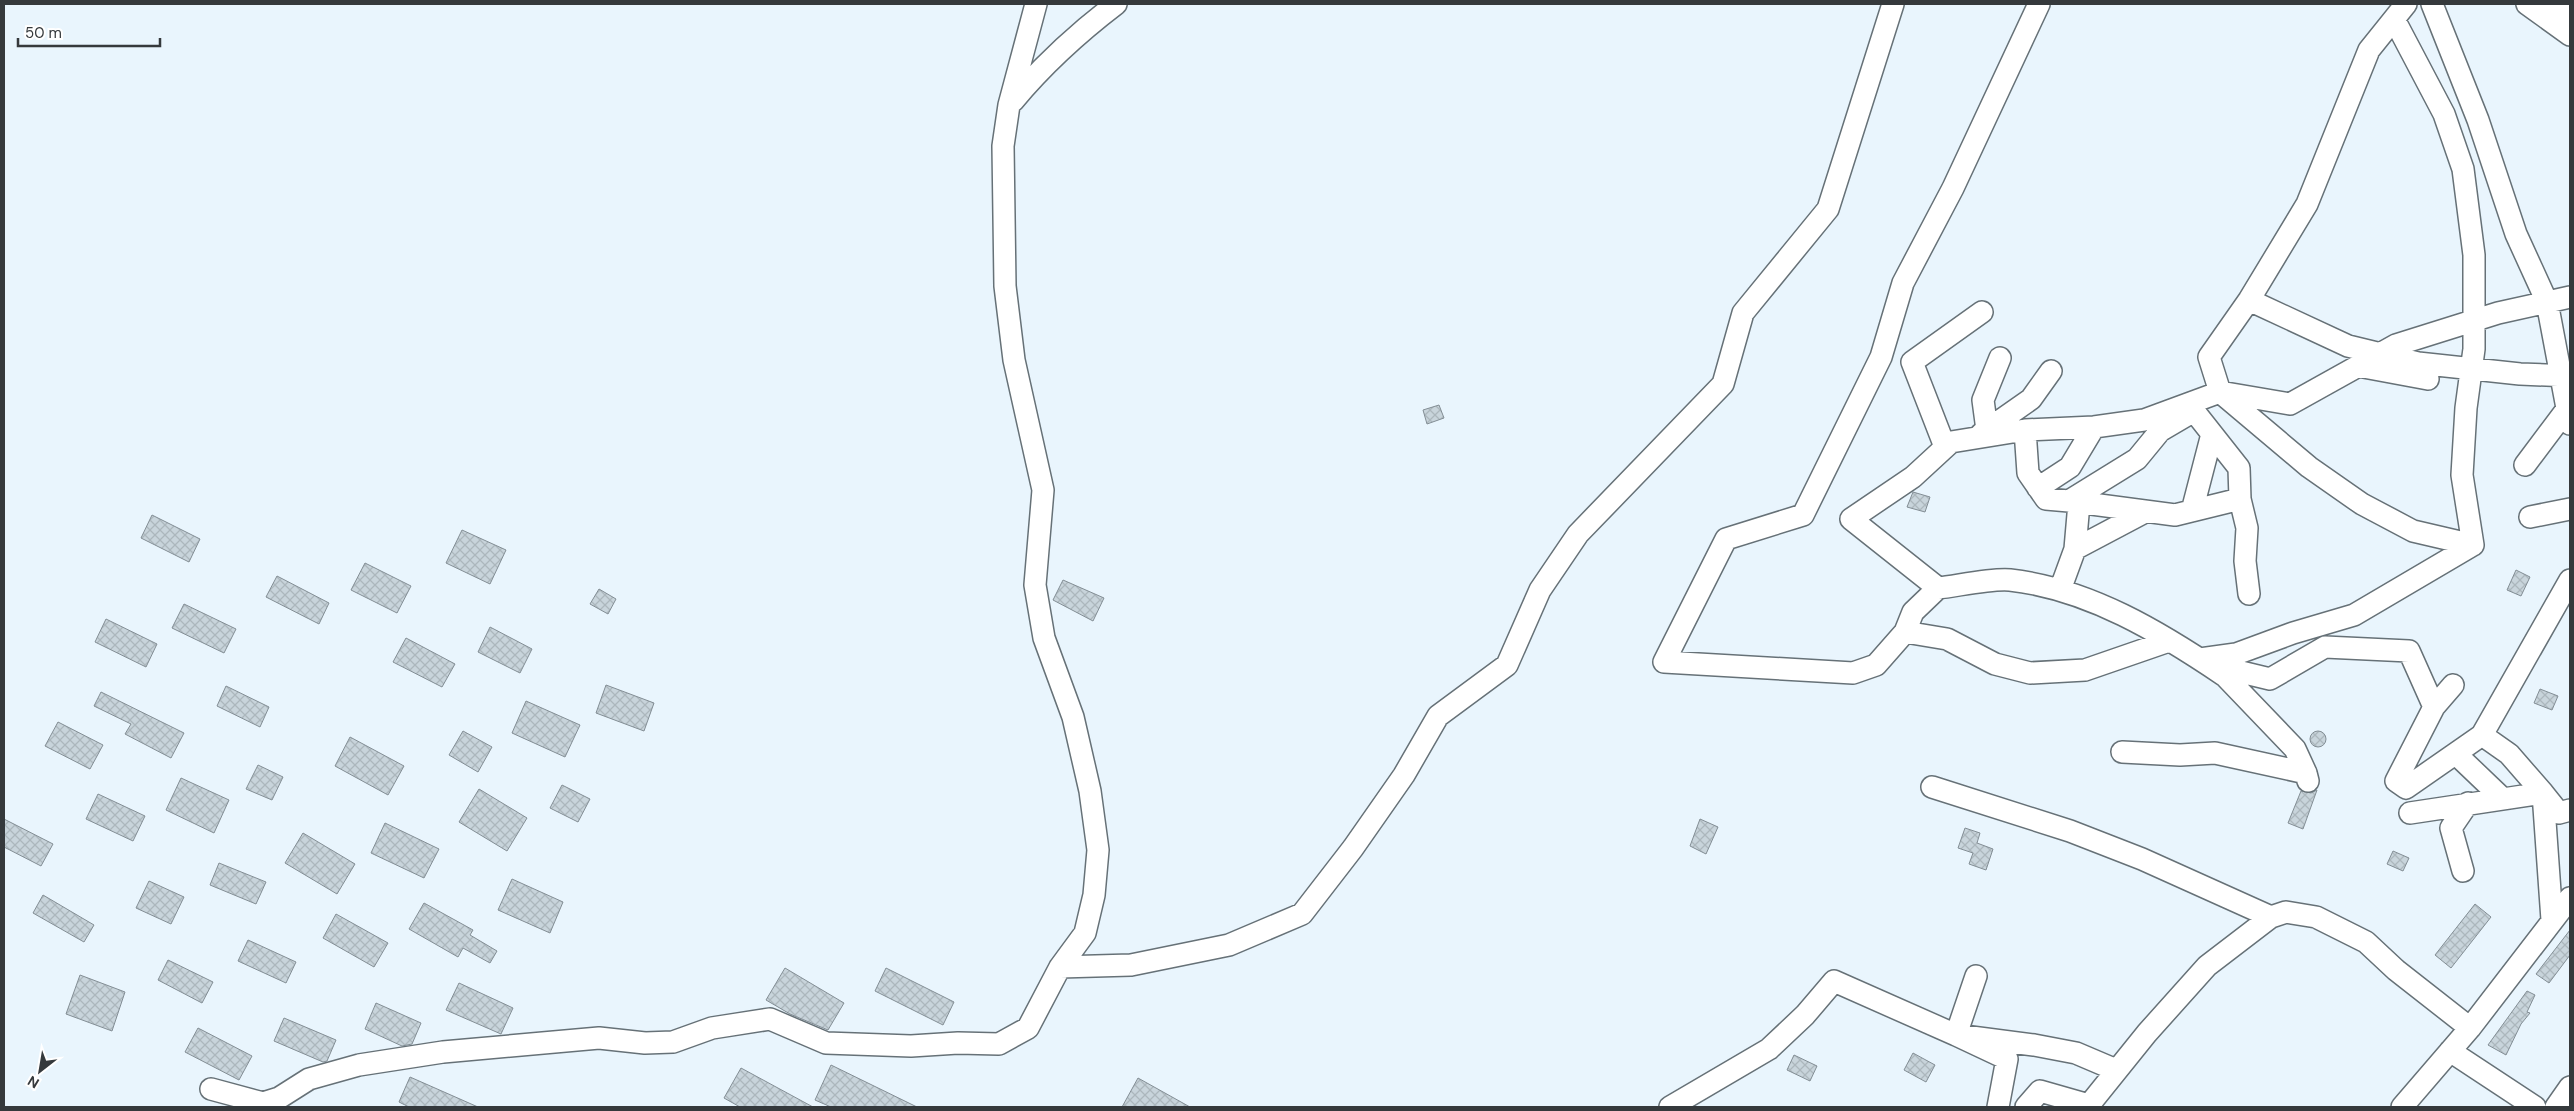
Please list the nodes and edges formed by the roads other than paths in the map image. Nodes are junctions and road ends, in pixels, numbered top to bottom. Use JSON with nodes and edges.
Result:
{"nodes":[{"id":1,"x":1036,"y":4,"type":"edge"},
{"id":2,"x":1116,"y":4,"type":"edge"},
{"id":3,"x":1893,"y":4,"type":"edge"},
{"id":4,"x":2039,"y":4,"type":"edge"},
{"id":5,"x":2432,"y":4,"type":"edge"},
{"id":6,"x":2527,"y":4,"type":"edge"},
{"id":7,"x":2552,"y":4,"type":"edge"},
{"id":8,"x":2400,"y":11,"type":"edge"},
{"id":9,"x":2570,"y":20,"type":"edge"},
{"id":10,"x":2570,"y":35,"type":"edge"},
{"id":11,"x":1009,"y":105,"type":"junction"},
{"id":12,"x":2570,"y":297,"type":"edge"},
{"id":13,"x":2248,"y":300,"type":"junction"},
{"id":14,"x":2549,"y":310,"type":"junction"},
{"id":15,"x":1982,"y":312,"type":"dead end"},
{"id":16,"x":2473,"y":321,"type":"junction"},
{"id":17,"x":2570,"y":348,"type":"edge"},
{"id":18,"x":2384,"y":353,"type":"junction"},
{"id":19,"x":2000,"y":358,"type":"dead end"},
{"id":20,"x":2358,"y":366,"type":"junction"},
{"id":21,"x":2051,"y":372,"type":"dead end"},
{"id":22,"x":2471,"y":376,"type":"junction"},
{"id":23,"x":2220,"y":392,"type":"junction"},
{"id":24,"x":2567,"y":396,"type":"edge"},
{"id":25,"x":2194,"y":411,"type":"junction"},
{"id":26,"x":2094,"y":427,"type":"junction"},
{"id":27,"x":2025,"y":430,"type":"junction"},
{"id":28,"x":1981,"y":434,"type":"junction"},
{"id":29,"x":2212,"y":434,"type":"junction"},
{"id":30,"x":1945,"y":448,"type":"junction"},
{"id":31,"x":2525,"y":465,"type":"dead end"},
{"id":32,"x":2038,"y":488,"type":"junction"},
{"id":33,"x":2240,"y":499,"type":"junction"},
{"id":34,"x":2074,"y":502,"type":"junction"},
{"id":35,"x":2570,"y":509,"type":"edge"},
{"id":36,"x":2192,"y":511,"type":"junction"},
{"id":37,"x":2145,"y":512,"type":"junction"},
{"id":38,"x":2530,"y":517,"type":"dead end"},
{"id":39,"x":2473,"y":545,"type":"junction"},
{"id":40,"x":2074,"y":549,"type":"junction"},
{"id":41,"x":2570,"y":580,"type":"edge"},
{"id":42,"x":1938,"y":588,"type":"junction"},
{"id":43,"x":2060,"y":590,"type":"junction"},
{"id":44,"x":2249,"y":594,"type":"dead end"},
{"id":45,"x":1906,"y":632,"type":"junction"},
{"id":46,"x":2169,"y":641,"type":"junction"},
{"id":47,"x":2236,"y":654,"type":"junction"},
{"id":48,"x":2200,"y":660,"type":"junction"},
{"id":49,"x":2225,"y":676,"type":"junction"},
{"id":50,"x":2453,"y":685,"type":"dead end"},
{"id":51,"x":2434,"y":707,"type":"junction"},
{"id":52,"x":2482,"y":735,"type":"junction"},
{"id":53,"x":2122,"y":752,"type":"dead end"},
{"id":54,"x":2457,"y":755,"type":"junction"},
{"id":55,"x":1932,"y":787,"type":"dead end"},
{"id":56,"x":2543,"y":793,"type":"junction"},
{"id":57,"x":2502,"y":798,"type":"junction"},
{"id":58,"x":2468,"y":803,"type":"junction"},
{"id":59,"x":2570,"y":810,"type":"edge"},
{"id":60,"x":2410,"y":813,"type":"dead end"},
{"id":61,"x":2463,"y":871,"type":"dead end"},
{"id":62,"x":2570,"y":898,"type":"edge"},
{"id":63,"x":2271,"y":917,"type":"junction"},
{"id":64,"x":2552,"y":920,"type":"junction"},
{"id":65,"x":1060,"y":967,"type":"junction"},
{"id":66,"x":1976,"y":976,"type":"dead end"},
{"id":67,"x":2470,"y":1028,"type":"junction"},
{"id":68,"x":1956,"y":1035,"type":"junction"},
{"id":69,"x":2450,"y":1051,"type":"junction"},
{"id":70,"x":2116,"y":1070,"type":"junction"},
{"id":71,"x":211,"y":1089,"type":"dead end"},
{"id":72,"x":1670,"y":1107,"type":"edge"},
{"id":73,"x":1998,"y":1107,"type":"edge"},
{"id":74,"x":2026,"y":1107,"type":"edge"},
{"id":75,"x":2402,"y":1107,"type":"edge"},
{"id":76,"x":2535,"y":1107,"type":"edge"}],
"edges":[{"from":1,"to":11,"type":"street"},
{"from":2,"to":11,"type":"street"},
{"from":3,"to":65,"type":"street"},
{"from":4,"to":45,"type":"street"},
{"from":5,"to":14,"type":"street"},
{"from":6,"to":10,"type":"street"},
{"from":7,"to":9,"type":"street"},
{"from":8,"to":13,"type":"street"},
{"from":8,"to":16,"type":"street"},
{"from":11,"to":65,"type":"street"},
{"from":12,"to":14,"type":"street"},
{"from":13,"to":18,"type":"street"},
{"from":13,"to":23,"type":"street"},
{"from":14,"to":16,"type":"street"},
{"from":14,"to":17,"type":"street"},
{"from":14,"to":24,"type":"street"},
{"from":15,"to":30,"type":"street"},
{"from":16,"to":18,"type":"street"},
{"from":16,"to":22,"type":"street"},
{"from":18,"to":20,"type":"street"},
{"from":18,"to":22,"type":"street"},
{"from":19,"to":28,"type":"street"},
{"from":20,"to":22,"type":"street"},
{"from":20,"to":23,"type":"street"},
{"from":21,"to":28,"type":"street"},
{"from":22,"to":24,"type":"street"},
{"from":22,"to":39,"type":"street"},
{"from":23,"to":25,"type":"street"},
{"from":23,"to":26,"type":"street"},
{"from":23,"to":39,"type":"street"},
{"from":24,"to":31,"type":"street"},
{"from":25,"to":29,"type":"street"},
{"from":25,"to":34,"type":"street"},
{"from":26,"to":27,"type":"street"},
{"from":26,"to":32,"type":"street"},
{"from":27,"to":28,"type":"street"},
{"from":27,"to":32,"type":"street"},
{"from":28,"to":30,"type":"street"},
{"from":29,"to":33,"type":"street"},
{"from":29,"to":36,"type":"street"},
{"from":30,"to":42,"type":"street"},
{"from":32,"to":34,"type":"street"},
{"from":33,"to":36,"type":"street"},
{"from":33,"to":44,"type":"street"},
{"from":34,"to":37,"type":"street"},
{"from":34,"to":40,"type":"street"},
{"from":35,"to":38,"type":"street"},
{"from":36,"to":37,"type":"street"},
{"from":37,"to":40,"type":"street"},
{"from":39,"to":47,"type":"street"},
{"from":40,"to":43,"type":"street"},
{"from":41,"to":52,"type":"street"},
{"from":42,"to":43,"type":"street"},
{"from":42,"to":45,"type":"street"},
{"from":43,"to":46,"type":"street"},
{"from":45,"to":46,"type":"street"},
{"from":46,"to":48,"type":"street"},
{"from":47,"to":48,"type":"street"},
{"from":47,"to":49,"type":"street"},
{"from":48,"to":49,"type":"street"},
{"from":49,"to":51,"type":"street"},
{"from":49,"to":53,"type":"street"},
{"from":50,"to":51,"type":"street"},
{"from":51,"to":54,"type":"street"},
{"from":52,"to":54,"type":"street"},
{"from":52,"to":56,"type":"street"},
{"from":54,"to":57,"type":"street"},
{"from":55,"to":63,"type":"street"},
{"from":56,"to":57,"type":"street"},
{"from":56,"to":59,"type":"street"},
{"from":56,"to":64,"type":"street"},
{"from":57,"to":58,"type":"street"},
{"from":58,"to":60,"type":"street"},
{"from":58,"to":61,"type":"street"},
{"from":62,"to":64,"type":"street"},
{"from":63,"to":67,"type":"street"},
{"from":63,"to":70,"type":"street"},
{"from":64,"to":67,"type":"street"},
{"from":65,"to":71,"type":"street"},
{"from":66,"to":68,"type":"street"},
{"from":67,"to":69,"type":"street"},
{"from":68,"to":70,"type":"street"},
{"from":68,"to":72,"type":"street"},
{"from":68,"to":73,"type":"street"},
{"from":69,"to":75,"type":"street"},
{"from":69,"to":76,"type":"street"},
{"from":70,"to":74,"type":"street"}]}
